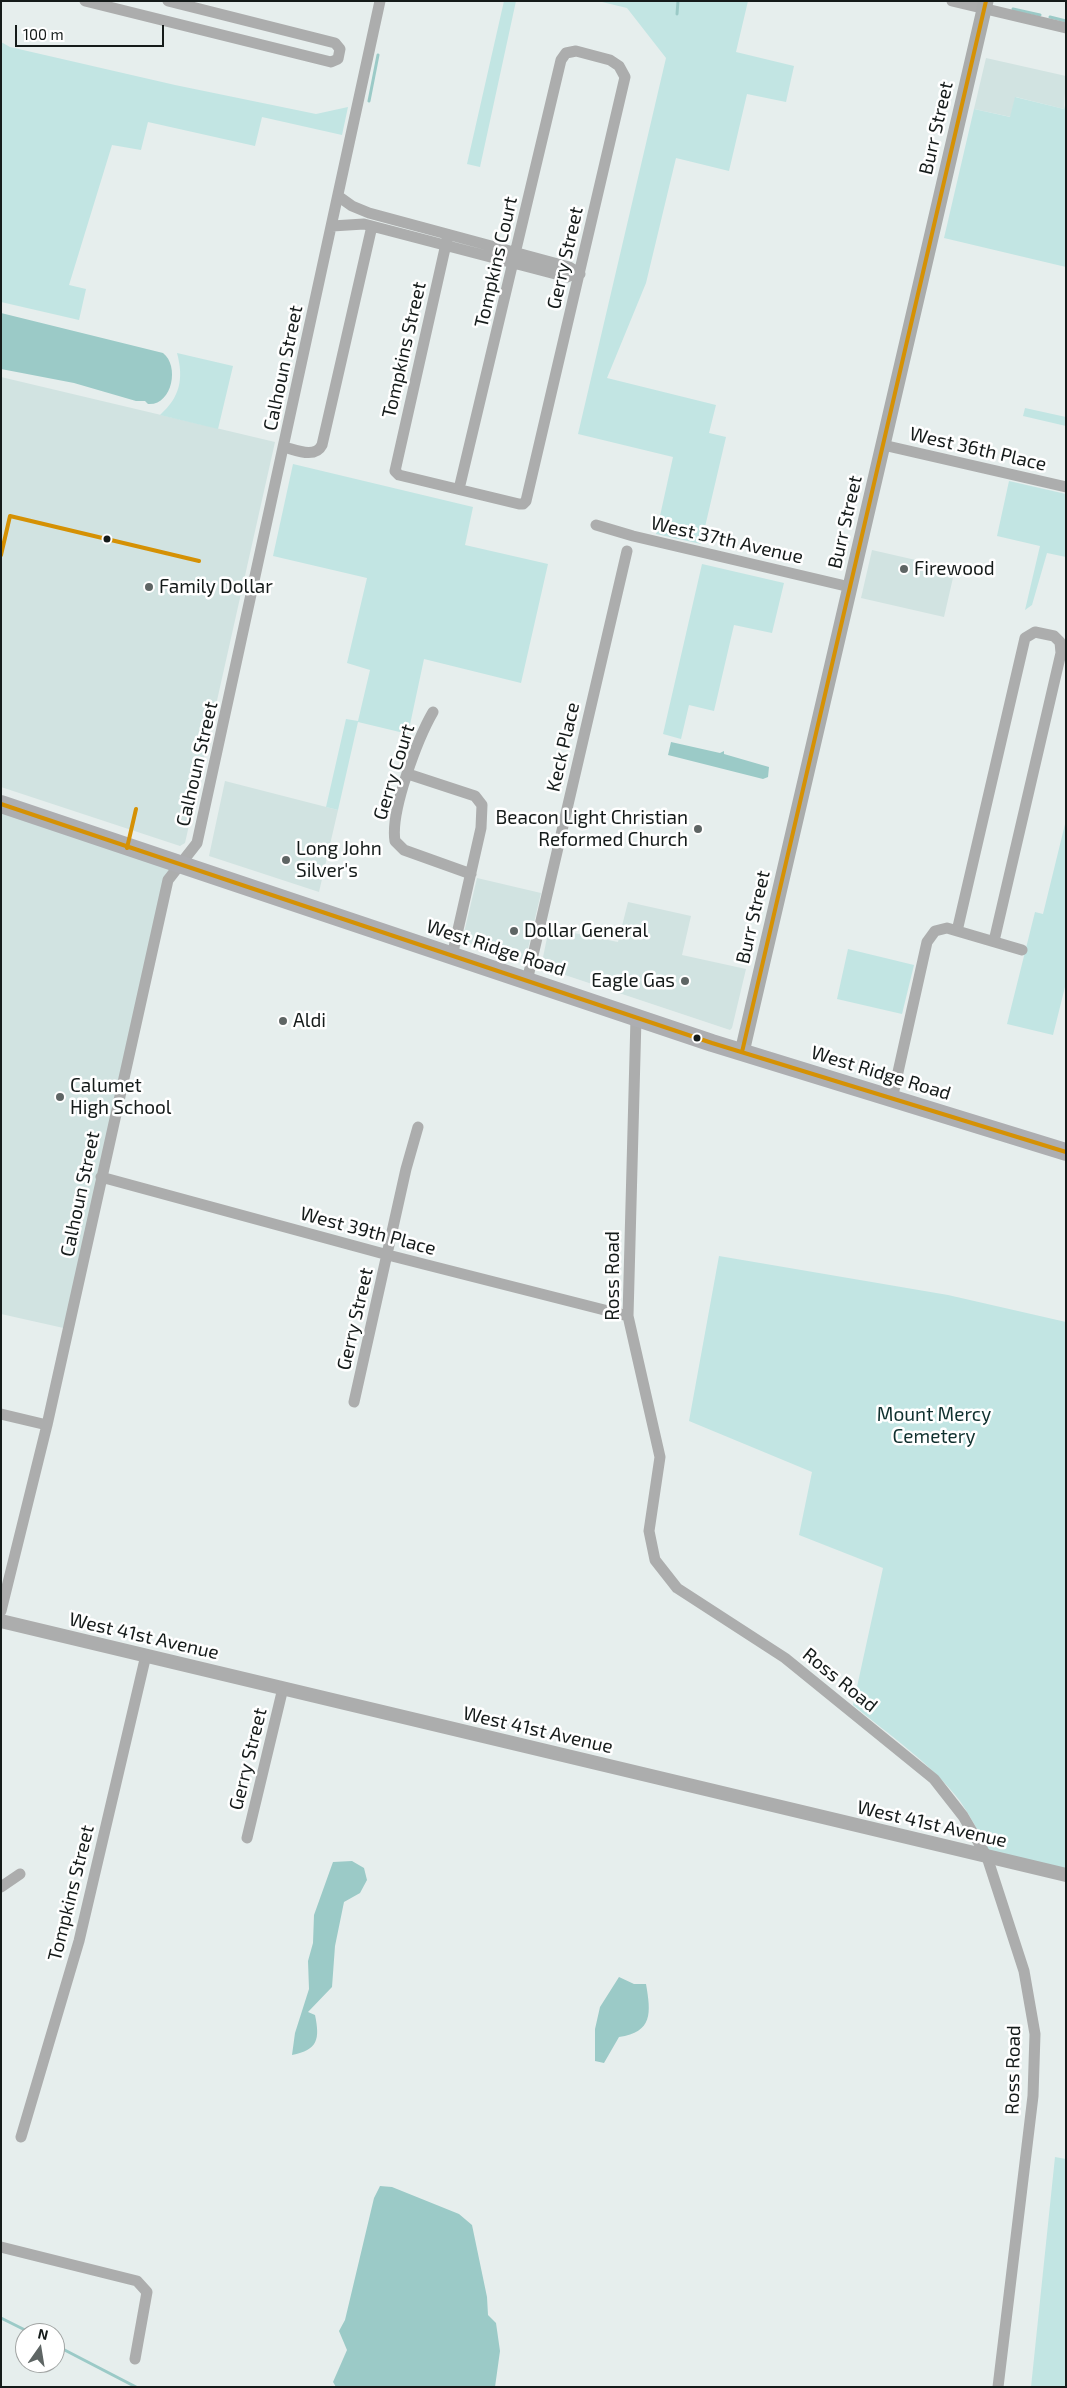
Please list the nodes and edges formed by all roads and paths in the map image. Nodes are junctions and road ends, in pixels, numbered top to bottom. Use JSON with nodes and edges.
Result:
{"nodes":[{"id":1,"x":84,"y":1,"type":"edge"},
{"id":2,"x":168,"y":1,"type":"edge"},
{"id":3,"x":380,"y":1,"type":"edge"},
{"id":4,"x":952,"y":1,"type":"edge"},
{"id":5,"x":985,"y":5,"type":"edge"},
{"id":6,"x":1066,"y":28,"type":"edge"},
{"id":7,"x":576,"y":51,"type":"joint"},
{"id":8,"x":338,"y":196,"type":"junction"},
{"id":9,"x":332,"y":226,"type":"junction"},
{"id":10,"x":372,"y":226,"type":"junction"},
{"id":11,"x":447,"y":240,"type":"junction"},
{"id":12,"x":515,"y":258,"type":"junction"},
{"id":13,"x":577,"y":273,"type":"junction"},
{"id":14,"x":883,"y":445,"type":"junction"},
{"id":15,"x":284,"y":447,"type":"junction"},
{"id":16,"x":1066,"y":487,"type":"edge"},
{"id":17,"x":459,"y":489,"type":"junction"},
{"id":18,"x":596,"y":525,"type":"dead end"},
{"id":19,"x":627,"y":551,"type":"dead end"},
{"id":20,"x":850,"y":587,"type":"junction"},
{"id":21,"x":432,"y":712,"type":"dead end"},
{"id":22,"x":408,"y":774,"type":"junction"},
{"id":23,"x":1,"y":804,"type":"edge"},
{"id":24,"x":180,"y":866,"type":"junction"},
{"id":25,"x":471,"y":874,"type":"junction"},
{"id":26,"x":956,"y":931,"type":"junction"},
{"id":27,"x":994,"y":941,"type":"junction"},
{"id":28,"x":1022,"y":950,"type":"dead end"},
{"id":29,"x":452,"y":956,"type":"junction"},
{"id":30,"x":527,"y":981,"type":"junction"},
{"id":31,"x":636,"y":1018,"type":"junction"},
{"id":32,"x":742,"y":1052,"type":"junction"},
{"id":33,"x":892,"y":1099,"type":"junction"},
{"id":34,"x":418,"y":1127,"type":"dead end"},
{"id":35,"x":1066,"y":1152,"type":"edge"},
{"id":36,"x":101,"y":1177,"type":"junction"},
{"id":37,"x":388,"y":1255,"type":"junction"},
{"id":38,"x":628,"y":1316,"type":"junction"},
{"id":39,"x":354,"y":1402,"type":"dead end"},
{"id":40,"x":1,"y":1414,"type":"edge"},
{"id":41,"x":47,"y":1425,"type":"junction"},
{"id":42,"x":1,"y":1611,"type":"edge"},
{"id":43,"x":1,"y":1621,"type":"edge"},
{"id":44,"x":146,"y":1655,"type":"junction"},
{"id":45,"x":283,"y":1688,"type":"junction"},
{"id":46,"x":247,"y":1838,"type":"dead end"},
{"id":47,"x":987,"y":1857,"type":"junction"},
{"id":48,"x":20,"y":1874,"type":"dead end"},
{"id":49,"x":1066,"y":1875,"type":"edge"},
{"id":50,"x":1,"y":1887,"type":"edge"},
{"id":51,"x":22,"y":2137,"type":"dead end"},
{"id":52,"x":1,"y":2247,"type":"edge"},
{"id":53,"x":135,"y":2359,"type":"dead end"},
{"id":54,"x":998,"y":2387,"type":"edge"}],
"edges":[{"from":1,"to":2,"type":"street"},
{"from":3,"to":8,"type":"street","name":"Calhoun Street"},
{"from":4,"to":5,"type":"street"},
{"from":5,"to":6,"type":"street"},
{"from":5,"to":14,"type":"main road","name":"Burr Street"},
{"from":7,"to":12,"type":"street","name":"Tompkins Court"},
{"from":7,"to":13,"type":"street","name":"Gerry Street"},
{"from":8,"to":9,"type":"street","name":"Calhoun Street"},
{"from":8,"to":11,"type":"street"},
{"from":9,"to":10,"type":"street"},
{"from":9,"to":15,"type":"street","name":"Calhoun Street"},
{"from":10,"to":11,"type":"street"},
{"from":10,"to":15,"type":"street"},
{"from":11,"to":12,"type":"street"},
{"from":11,"to":17,"type":"street","name":"Tompkins Street"},
{"from":12,"to":13,"type":"street"},
{"from":12,"to":17,"type":"street","name":"Tompkins Court"},
{"from":13,"to":17,"type":"street","name":"Gerry Street"},
{"from":14,"to":16,"type":"street","name":"West 36th Place"},
{"from":14,"to":20,"type":"main road","name":"Burr Street"},
{"from":15,"to":24,"type":"street","name":"Calhoun Street"},
{"from":18,"to":20,"type":"street","name":"West 37th Avenue"},
{"from":19,"to":30,"type":"street","name":"Keck Place"},
{"from":20,"to":32,"type":"main road","name":"Burr Street"},
{"from":21,"to":22,"type":"street","name":"Gerry Court"},
{"from":22,"to":25,"type":"street"},
{"from":22,"to":25,"type":"street","name":"Gerry Court"},
{"from":23,"to":24,"type":"main road","name":"West Ridge Road"},
{"from":24,"to":29,"type":"main road","name":"West Ridge Road"},
{"from":24,"to":36,"type":"street","name":"Calhoun Street"},
{"from":25,"to":29,"type":"street"},
{"from":26,"to":27,"type":"street"},
{"from":26,"to":27,"type":"street"},
{"from":26,"to":33,"type":"street"},
{"from":27,"to":28,"type":"street"},
{"from":29,"to":30,"type":"main road","name":"West Ridge Road"},
{"from":30,"to":31,"type":"main road","name":"West Ridge Road"},
{"from":31,"to":32,"type":"main road","name":"West Ridge Road"},
{"from":31,"to":38,"type":"street","name":"Ross Road"},
{"from":32,"to":33,"type":"main road","name":"West Ridge Road"},
{"from":33,"to":35,"type":"main road","name":"West Ridge Road"},
{"from":34,"to":37,"type":"street","name":"Gerry Street"},
{"from":36,"to":37,"type":"street","name":"West 39th Place"},
{"from":36,"to":41,"type":"street","name":"Calhoun Street"},
{"from":37,"to":38,"type":"street","name":"West 39th Place"},
{"from":37,"to":39,"type":"street","name":"Gerry Street"},
{"from":38,"to":47,"type":"street","name":"Ross Road"},
{"from":40,"to":41,"type":"street"},
{"from":41,"to":42,"type":"street","name":"Calhoun Street"},
{"from":43,"to":44,"type":"street","name":"West 41st Avenue"},
{"from":44,"to":45,"type":"street","name":"West 41st Avenue"},
{"from":44,"to":51,"type":"street","name":"Tompkins Street"},
{"from":45,"to":46,"type":"street","name":"Gerry Street"},
{"from":45,"to":47,"type":"street","name":"West 41st Avenue"},
{"from":47,"to":49,"type":"street","name":"West 41st Avenue"},
{"from":47,"to":54,"type":"street","name":"Ross Road"},
{"from":48,"to":50,"type":"street"},
{"from":52,"to":53,"type":"street"}]}
